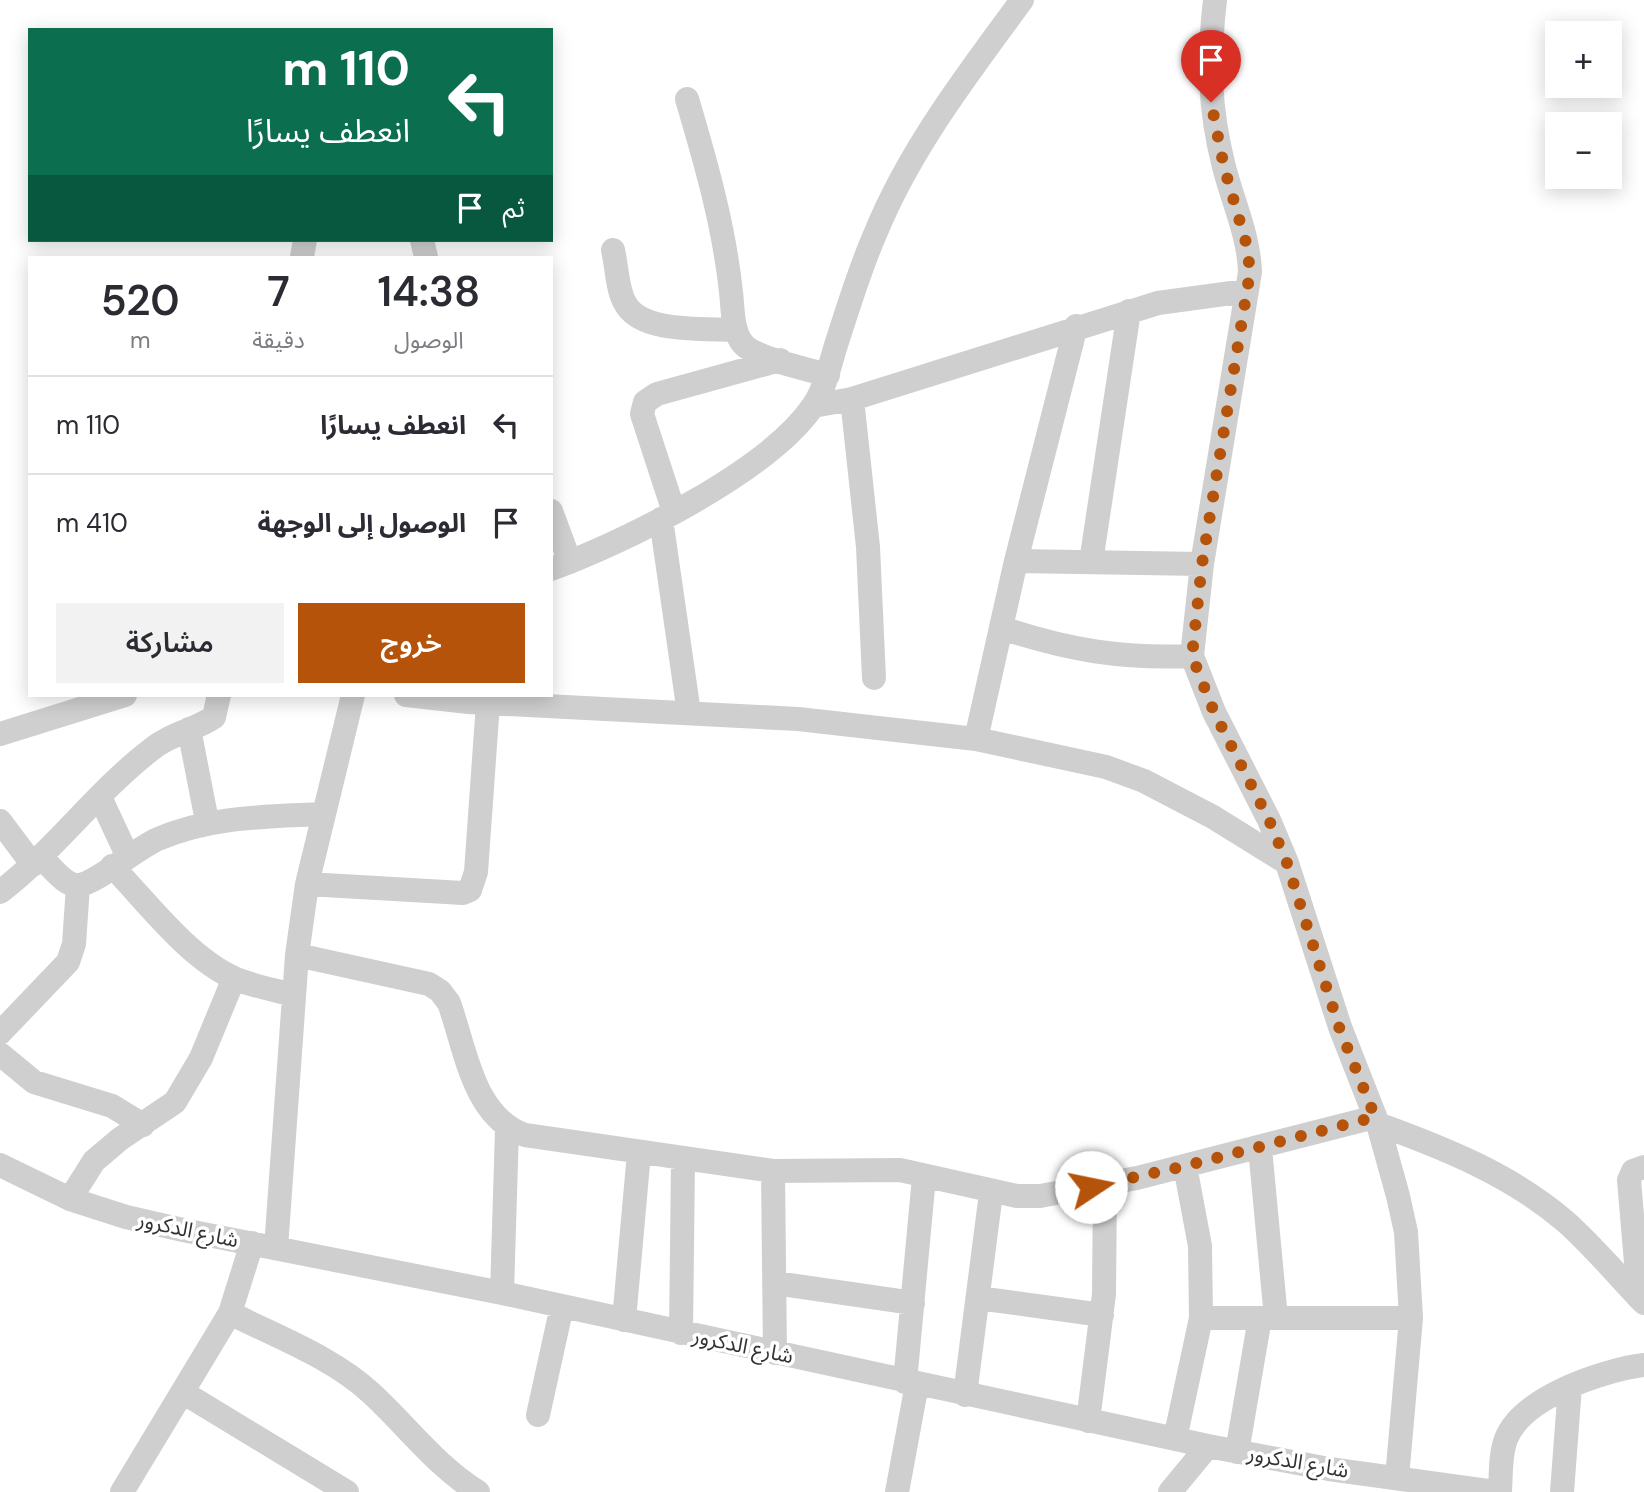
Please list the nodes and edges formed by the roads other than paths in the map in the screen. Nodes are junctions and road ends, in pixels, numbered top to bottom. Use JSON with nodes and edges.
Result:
{"nodes":[{"id":1,"x":1022,"y":0,"type":"edge"},
{"id":2,"x":1215,"y":0,"type":"edge"},
{"id":3,"x":687,"y":99,"type":"dead end"},
{"id":4,"x":613,"y":250,"type":"dead end"},
{"id":5,"x":1246,"y":291,"type":"junction"},
{"id":6,"x":1129,"y":311,"type":"junction"},
{"id":7,"x":1076,"y":326,"type":"junction"},
{"id":8,"x":736,"y":330,"type":"junction"},
{"id":9,"x":780,"y":360,"type":"junction"},
{"id":10,"x":828,"y":375,"type":"junction"},
{"id":11,"x":852,"y":399,"type":"junction"},
{"id":12,"x":813,"y":406,"type":"junction"},
{"id":13,"x":667,"y":516,"type":"junction"},
{"id":14,"x":553,"y":522,"type":"edge"},
{"id":15,"x":1016,"y":561,"type":"junction"},
{"id":16,"x":1091,"y":562,"type":"junction"},
{"id":17,"x":1202,"y":564,"type":"junction"},
{"id":18,"x":561,"y":566,"type":"edge"},
{"id":19,"x":1002,"y":628,"type":"junction"},
{"id":20,"x":1192,"y":656,"type":"junction"},
{"id":21,"x":874,"y":678,"type":"dead end"},
{"id":22,"x":119,"y":697,"type":"edge"},
{"id":23,"x":219,"y":697,"type":"edge"},
{"id":24,"x":353,"y":697,"type":"edge"},
{"id":25,"x":426,"y":697,"type":"edge"},
{"id":26,"x":488,"y":703,"type":"junction"},
{"id":27,"x":689,"y":713,"type":"junction"},
{"id":28,"x":189,"y":729,"type":"junction"},
{"id":29,"x":0,"y":734,"type":"edge"},
{"id":30,"x":976,"y":739,"type":"junction"},
{"id":31,"x":100,"y":797,"type":"junction"},
{"id":32,"x":323,"y":814,"type":"junction"},
{"id":33,"x":0,"y":821,"type":"edge"},
{"id":34,"x":207,"y":821,"type":"junction"},
{"id":35,"x":119,"y":860,"type":"junction"},
{"id":36,"x":37,"y":861,"type":"junction"},
{"id":37,"x":1287,"y":863,"type":"junction"},
{"id":38,"x":307,"y":884,"type":"junction"},
{"id":39,"x":78,"y":886,"type":"junction"},
{"id":40,"x":0,"y":892,"type":"edge"},
{"id":41,"x":297,"y":956,"type":"junction"},
{"id":42,"x":233,"y":978,"type":"junction"},
{"id":43,"x":293,"y":995,"type":"junction"},
{"id":44,"x":0,"y":1033,"type":"edge"},
{"id":45,"x":0,"y":1054,"type":"edge"},
{"id":46,"x":1376,"y":1120,"type":"junction"},
{"id":47,"x":143,"y":1125,"type":"junction"},
{"id":48,"x":507,"y":1129,"type":"junction"},
{"id":49,"x":1260,"y":1148,"type":"junction"},
{"id":50,"x":639,"y":1153,"type":"junction"},
{"id":51,"x":683,"y":1160,"type":"junction"},
{"id":52,"x":0,"y":1165,"type":"edge"},
{"id":53,"x":1185,"y":1166,"type":"junction"},
{"id":54,"x":1644,"y":1167,"type":"edge"},
{"id":55,"x":773,"y":1171,"type":"junction"},
{"id":56,"x":924,"y":1177,"type":"junction"},
{"id":57,"x":1105,"y":1184,"type":"junction"},
{"id":58,"x":991,"y":1193,"type":"junction"},
{"id":59,"x":70,"y":1199,"type":"junction"},
{"id":60,"x":264,"y":1245,"type":"junction"},
{"id":61,"x":775,"y":1283,"type":"junction"},
{"id":62,"x":502,"y":1293,"type":"junction"},
{"id":63,"x":978,"y":1298,"type":"junction"},
{"id":64,"x":1641,"y":1300,"type":"edge"},
{"id":65,"x":913,"y":1303,"type":"junction"},
{"id":66,"x":562,"y":1306,"type":"junction"},
{"id":67,"x":230,"y":1313,"type":"junction"},
{"id":68,"x":1102,"y":1315,"type":"junction"},
{"id":69,"x":1201,"y":1318,"type":"junction"},
{"id":70,"x":1268,"y":1318,"type":"junction"},
{"id":71,"x":1411,"y":1318,"type":"junction"},
{"id":72,"x":624,"y":1320,"type":"junction"},
{"id":73,"x":681,"y":1333,"type":"junction"},
{"id":74,"x":775,"y":1353,"type":"junction"},
{"id":75,"x":1644,"y":1365,"type":"edge"},
{"id":76,"x":911,"y":1383,"type":"junction"},
{"id":77,"x":1570,"y":1386,"type":"junction"},
{"id":78,"x":184,"y":1393,"type":"junction"},
{"id":79,"x":965,"y":1395,"type":"junction"},
{"id":80,"x":538,"y":1415,"type":"dead end"},
{"id":81,"x":1088,"y":1421,"type":"junction"},
{"id":82,"x":1175,"y":1439,"type":"junction"},
{"id":83,"x":1208,"y":1446,"type":"junction"},
{"id":84,"x":1237,"y":1452,"type":"junction"},
{"id":85,"x":1398,"y":1478,"type":"junction"},
{"id":86,"x":1326,"y":1480,"type":"edge"},
{"id":87,"x":314,"y":1483,"type":"edge"},
{"id":88,"x":122,"y":1492,"type":"edge"},
{"id":89,"x":347,"y":1492,"type":"edge"},
{"id":90,"x":478,"y":1492,"type":"edge"},
{"id":91,"x":897,"y":1492,"type":"edge"},
{"id":92,"x":1170,"y":1492,"type":"edge"},
{"id":93,"x":1497,"y":1492,"type":"edge"},
{"id":94,"x":1562,"y":1492,"type":"edge"}],
"edges":[{"from":1,"to":10,"type":"street"},
{"from":2,"to":5,"type":"street"},
{"from":3,"to":8,"type":"street"},
{"from":4,"to":8,"type":"street"},
{"from":5,"to":6,"type":"street"},
{"from":5,"to":17,"type":"street"},
{"from":6,"to":7,"type":"street"},
{"from":6,"to":16,"type":"street"},
{"from":7,"to":11,"type":"street"},
{"from":7,"to":15,"type":"street"},
{"from":8,"to":9,"type":"street"},
{"from":9,"to":10,"type":"street"},
{"from":9,"to":13,"type":"street"},
{"from":10,"to":12,"type":"street"},
{"from":11,"to":12,"type":"street"},
{"from":11,"to":21,"type":"street"},
{"from":12,"to":13,"type":"street"},
{"from":13,"to":18,"type":"street"},
{"from":13,"to":27,"type":"street"},
{"from":14,"to":18,"type":"street"},
{"from":15,"to":16,"type":"street"},
{"from":15,"to":19,"type":"street"},
{"from":16,"to":17,"type":"street"},
{"from":17,"to":20,"type":"street"},
{"from":19,"to":20,"type":"street"},
{"from":19,"to":30,"type":"street"},
{"from":20,"to":37,"type":"street"},
{"from":22,"to":29,"type":"street"},
{"from":23,"to":28,"type":"street"},
{"from":24,"to":32,"type":"street"},
{"from":25,"to":26,"type":"street"},
{"from":26,"to":27,"type":"street"},
{"from":26,"to":38,"type":"street"},
{"from":27,"to":30,"type":"street"},
{"from":28,"to":31,"type":"street"},
{"from":28,"to":34,"type":"street"},
{"from":30,"to":37,"type":"street"},
{"from":31,"to":35,"type":"street"},
{"from":31,"to":36,"type":"street"},
{"from":32,"to":34,"type":"street"},
{"from":32,"to":38,"type":"street"},
{"from":33,"to":36,"type":"street"},
{"from":34,"to":35,"type":"street"},
{"from":35,"to":39,"type":"street"},
{"from":35,"to":42,"type":"street"},
{"from":36,"to":39,"type":"street"},
{"from":36,"to":40,"type":"street"},
{"from":37,"to":46,"type":"street"},
{"from":38,"to":41,"type":"street"},
{"from":39,"to":44,"type":"street"},
{"from":41,"to":43,"type":"street"},
{"from":41,"to":48,"type":"street"},
{"from":42,"to":43,"type":"street"},
{"from":42,"to":47,"type":"street"},
{"from":43,"to":60,"type":"street"},
{"from":45,"to":47,"type":"street"},
{"from":46,"to":49,"type":"street"},
{"from":46,"to":64,"type":"street"},
{"from":46,"to":71,"type":"street"},
{"from":47,"to":59,"type":"street"},
{"from":48,"to":50,"type":"street"},
{"from":48,"to":62,"type":"street"},
{"from":49,"to":53,"type":"street"},
{"from":49,"to":70,"type":"street"},
{"from":50,"to":51,"type":"street"},
{"from":50,"to":72,"type":"street"},
{"from":51,"to":55,"type":"street"},
{"from":51,"to":73,"type":"street"},
{"from":52,"to":59,"type":"street","name":"شارع الدكرور"},
{"from":53,"to":57,"type":"street"},
{"from":53,"to":69,"type":"street"},
{"from":54,"to":64,"type":"street"},
{"from":55,"to":56,"type":"street"},
{"from":55,"to":61,"type":"street"},
{"from":56,"to":58,"type":"street"},
{"from":56,"to":65,"type":"street"},
{"from":57,"to":58,"type":"street"},
{"from":57,"to":68,"type":"street"},
{"from":58,"to":63,"type":"street"},
{"from":59,"to":60,"type":"street","name":"شارع الدكرور"},
{"from":60,"to":62,"type":"street","name":"شارع الدكرور"},
{"from":60,"to":67,"type":"street"},
{"from":61,"to":65,"type":"street"},
{"from":61,"to":74,"type":"street"},
{"from":62,"to":66,"type":"street","name":"شارع الدكرور"},
{"from":63,"to":68,"type":"street"},
{"from":63,"to":79,"type":"street"},
{"from":65,"to":76,"type":"street"},
{"from":66,"to":72,"type":"street","name":"شارع الدكرور"},
{"from":66,"to":80,"type":"street"},
{"from":67,"to":78,"type":"street"},
{"from":67,"to":90,"type":"street"},
{"from":68,"to":81,"type":"street"},
{"from":69,"to":70,"type":"street"},
{"from":69,"to":82,"type":"street"},
{"from":70,"to":71,"type":"street"},
{"from":70,"to":84,"type":"street"},
{"from":71,"to":85,"type":"street"},
{"from":72,"to":73,"type":"street","name":"شارع الدكرور"},
{"from":73,"to":74,"type":"street","name":"شارع الدكرور"},
{"from":74,"to":76,"type":"street","name":"شارع الدكرور"},
{"from":75,"to":77,"type":"street"},
{"from":76,"to":79,"type":"street","name":"شارع الدكرور"},
{"from":76,"to":91,"type":"street"},
{"from":77,"to":93,"type":"street"},
{"from":77,"to":94,"type":"street"},
{"from":78,"to":87,"type":"street"},
{"from":78,"to":88,"type":"street"},
{"from":79,"to":81,"type":"street","name":"شارع الدكرور"},
{"from":81,"to":82,"type":"street","name":"شارع الدكرور"},
{"from":82,"to":83,"type":"street","name":"شارع الدكرور"},
{"from":83,"to":84,"type":"street","name":"شارع الدكرور"},
{"from":83,"to":92,"type":"street"},
{"from":84,"to":86,"type":"street","name":"شارع الدكرور"},
{"from":85,"to":86,"type":"street","name":"شارع الدكرور"},
{"from":85,"to":93,"type":"street","name":"شارع الدكرور"},
{"from":87,"to":89,"type":"street"}]}
